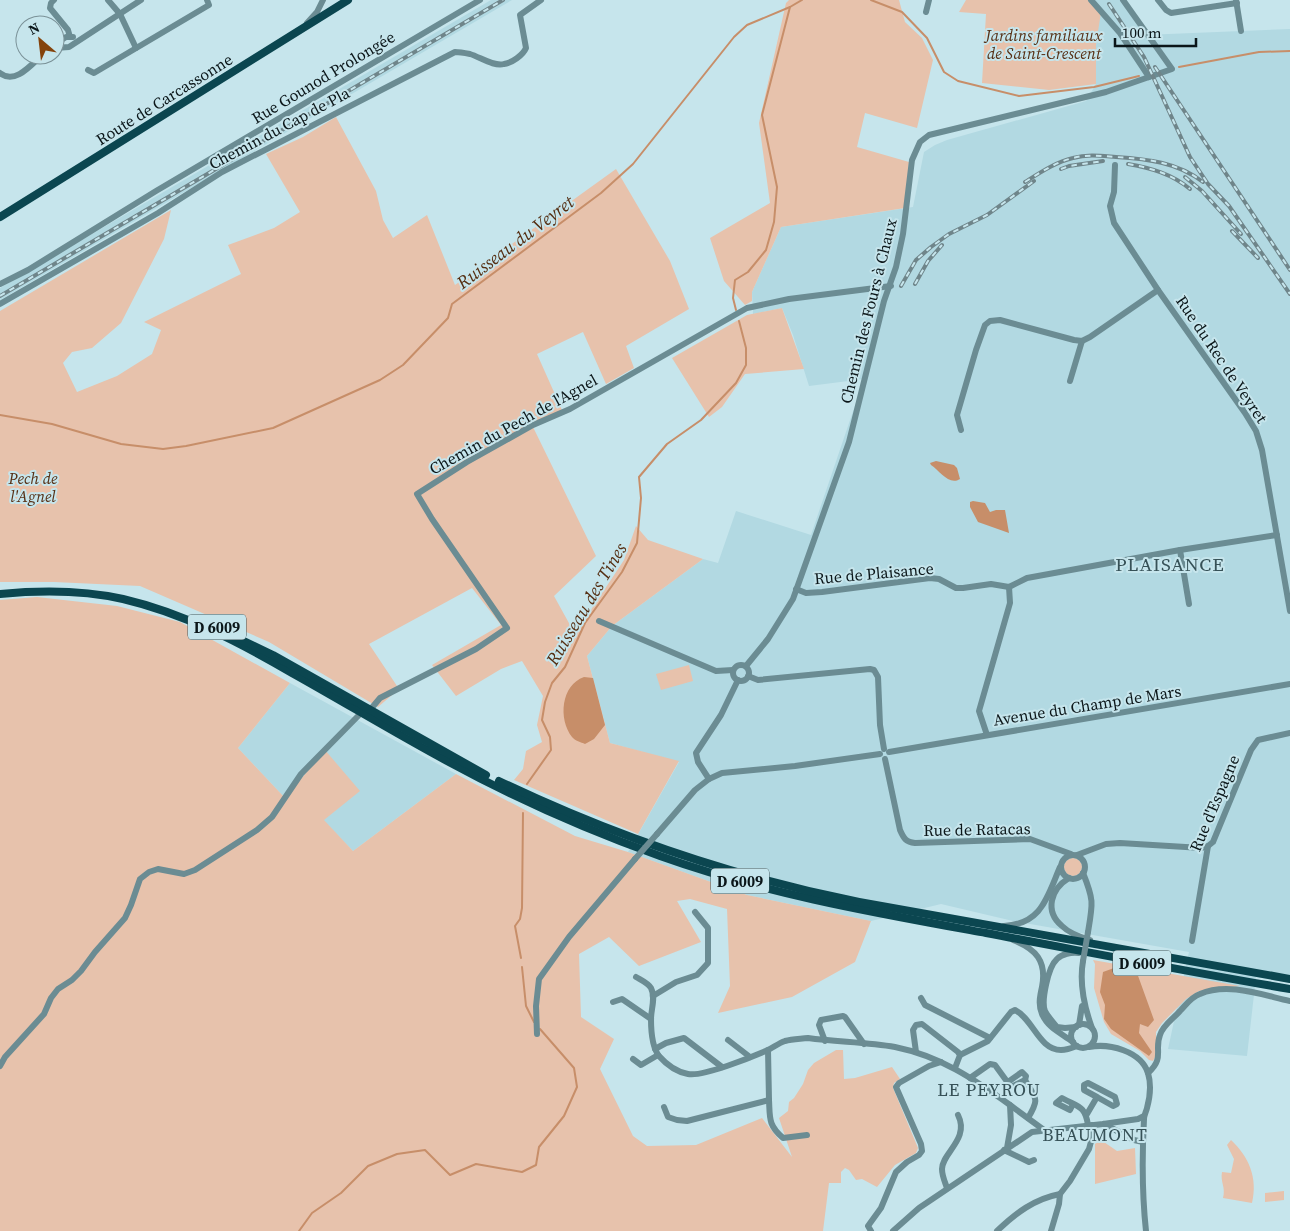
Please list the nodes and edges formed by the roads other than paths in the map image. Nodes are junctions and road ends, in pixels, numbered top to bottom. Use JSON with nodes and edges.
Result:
{"nodes":[{"id":1,"x":108,"y":0,"type":"edge"},
{"id":2,"x":141,"y":0,"type":"edge"},
{"id":3,"x":207,"y":0,"type":"edge"},
{"id":4,"x":323,"y":0,"type":"edge"},
{"id":5,"x":480,"y":0,"type":"edge"},
{"id":6,"x":541,"y":0,"type":"edge"},
{"id":7,"x":929,"y":0,"type":"edge"},
{"id":8,"x":1091,"y":0,"type":"edge"},
{"id":9,"x":1123,"y":0,"type":"edge"},
{"id":10,"x":1158,"y":0,"type":"edge"},
{"id":11,"x":51,"y":1,"type":"edge"},
{"id":12,"x":343,"y":1,"type":"edge"},
{"id":13,"x":1236,"y":1,"type":"edge"},
{"id":14,"x":926,"y":12,"type":"dead end"},
{"id":15,"x":120,"y":14,"type":"junction"},
{"id":16,"x":299,"y":31,"type":"junction"},
{"id":17,"x":1241,"y":31,"type":"dead end"},
{"id":18,"x":70,"y":37,"type":"junction"},
{"id":19,"x":65,"y":38,"type":"edge"},
{"id":20,"x":82,"y":39,"type":"junction"},
{"id":21,"x":65,"y":47,"type":"edge"},
{"id":22,"x":136,"y":48,"type":"junction"},
{"id":23,"x":30,"y":65,"type":"edge"},
{"id":24,"x":88,"y":70,"type":"dead end"},
{"id":25,"x":0,"y":73,"type":"edge"},
{"id":26,"x":1149,"y":77,"type":"junction"},
{"id":27,"x":1115,"y":165,"type":"dead end"},
{"id":28,"x":0,"y":217,"type":"edge"},
{"id":29,"x":0,"y":284,"type":"edge"},
{"id":30,"x":891,"y":286,"type":"junction"},
{"id":31,"x":1158,"y":290,"type":"junction"},
{"id":32,"x":0,"y":304,"type":"edge"},
{"id":33,"x":1082,"y":341,"type":"junction"},
{"id":34,"x":1070,"y":381,"type":"dead end"},
{"id":35,"x":961,"y":430,"type":"dead end"},
{"id":36,"x":1277,"y":535,"type":"junction"},
{"id":37,"x":1180,"y":550,"type":"junction"},
{"id":38,"x":1009,"y":587,"type":"junction"},
{"id":39,"x":796,"y":589,"type":"junction"},
{"id":40,"x":0,"y":590,"type":"edge"},
{"id":41,"x":0,"y":594,"type":"edge"},
{"id":42,"x":1189,"y":604,"type":"dead end"},
{"id":43,"x":1290,"y":611,"type":"edge"},
{"id":44,"x":600,"y":621,"type":"dead end"},
{"id":45,"x":746,"y":666,"type":"junction"},
{"id":46,"x":733,"y":670,"type":"junction"},
{"id":47,"x":748,"y":676,"type":"junction"},
{"id":48,"x":738,"y":680,"type":"junction"},
{"id":49,"x":1290,"y":684,"type":"edge"},
{"id":50,"x":366,"y":711,"type":"junction"},
{"id":51,"x":1290,"y":733,"type":"edge"},
{"id":52,"x":986,"y":735,"type":"junction"},
{"id":53,"x":884,"y":753,"type":"junction"},
{"id":54,"x":709,"y":778,"type":"junction"},
{"id":55,"x":1043,"y":844,"type":"junction"},
{"id":56,"x":1208,"y":846,"type":"junction"},
{"id":57,"x":1097,"y":847,"type":"junction"},
{"id":58,"x":1074,"y":855,"type":"junction"},
{"id":59,"x":1084,"y":862,"type":"junction"},
{"id":60,"x":1061,"y":865,"type":"junction"},
{"id":61,"x":1083,"y":872,"type":"junction"},
{"id":62,"x":1072,"y":878,"type":"junction"},
{"id":63,"x":695,"y":912,"type":"dead end"},
{"id":64,"x":992,"y":926,"type":"junction"},
{"id":65,"x":1087,"y":931,"type":"junction"},
{"id":66,"x":1002,"y":936,"type":"junction"},
{"id":67,"x":1192,"y":941,"type":"dead end"},
{"id":68,"x":1108,"y":946,"type":"junction"},
{"id":69,"x":1092,"y":953,"type":"junction"},
{"id":70,"x":1081,"y":960,"type":"junction"},
{"id":71,"x":636,"y":977,"type":"dead end"},
{"id":72,"x":1290,"y":979,"type":"edge"},
{"id":73,"x":1290,"y":989,"type":"edge"},
{"id":74,"x":653,"y":996,"type":"junction"},
{"id":75,"x":921,"y":998,"type":"dead end"},
{"id":76,"x":1290,"y":1001,"type":"edge"},
{"id":77,"x":613,"y":1002,"type":"dead end"},
{"id":78,"x":651,"y":1019,"type":"junction"},
{"id":79,"x":1078,"y":1026,"type":"junction"},
{"id":80,"x":1093,"y":1030,"type":"junction"},
{"id":81,"x":536,"y":1034,"type":"dead end"},
{"id":82,"x":990,"y":1038,"type":"junction"},
{"id":83,"x":728,"y":1040,"type":"dead end"},
{"id":84,"x":825,"y":1041,"type":"junction"},
{"id":85,"x":864,"y":1044,"type":"junction"},
{"id":86,"x":1075,"y":1044,"type":"junction"},
{"id":87,"x":1089,"y":1046,"type":"junction"},
{"id":88,"x":1113,"y":1047,"type":"junction"},
{"id":89,"x":768,"y":1050,"type":"junction"},
{"id":90,"x":657,"y":1052,"type":"junction"},
{"id":91,"x":916,"y":1052,"type":"junction"},
{"id":92,"x":960,"y":1055,"type":"junction"},
{"id":93,"x":750,"y":1057,"type":"junction"},
{"id":94,"x":633,"y":1060,"type":"dead end"},
{"id":95,"x":941,"y":1062,"type":"junction"},
{"id":96,"x":0,"y":1066,"type":"edge"},
{"id":97,"x":722,"y":1067,"type":"junction"},
{"id":98,"x":955,"y":1068,"type":"junction"},
{"id":99,"x":1148,"y":1073,"type":"junction"},
{"id":100,"x":970,"y":1078,"type":"junction"},
{"id":101,"x":1097,"y":1098,"type":"junction"},
{"id":102,"x":769,"y":1100,"type":"junction"},
{"id":103,"x":1073,"y":1104,"type":"dead end"},
{"id":104,"x":1010,"y":1105,"type":"junction"},
{"id":105,"x":664,"y":1107,"type":"dead end"},
{"id":106,"x":1087,"y":1114,"type":"junction"},
{"id":107,"x":958,"y":1115,"type":"dead end"},
{"id":108,"x":1144,"y":1116,"type":"junction"},
{"id":109,"x":1028,"y":1118,"type":"junction"},
{"id":110,"x":1102,"y":1124,"type":"junction"},
{"id":111,"x":1090,"y":1125,"type":"junction"},
{"id":112,"x":1044,"y":1130,"type":"junction"},
{"id":113,"x":807,"y":1135,"type":"dead end"},
{"id":114,"x":1143,"y":1142,"type":"junction"},
{"id":115,"x":1005,"y":1149,"type":"junction"},
{"id":116,"x":1034,"y":1160,"type":"dead end"},
{"id":117,"x":948,"y":1188,"type":"junction"},
{"id":118,"x":1060,"y":1194,"type":"junction"},
{"id":119,"x":871,"y":1231,"type":"edge"},
{"id":120,"x":893,"y":1231,"type":"edge"},
{"id":121,"x":997,"y":1231,"type":"edge"},
{"id":122,"x":1051,"y":1231,"type":"edge"},
{"id":123,"x":1146,"y":1231,"type":"edge"}],
"edges":[{"from":1,"to":15,"type":"street"},
{"from":2,"to":15,"type":"street"},
{"from":3,"to":22,"type":"street"},
{"from":4,"to":16,"type":"street"},
{"from":5,"to":29,"type":"street","name":"Rue Gounod Prolongée"},
{"from":6,"to":32,"type":"street","name":"Chemin du Cap de Pla"},
{"from":7,"to":14,"type":"street"},
{"from":8,"to":26,"type":"street"},
{"from":9,"to":26,"type":"street","name":"Chemin des Fours à Chaux"},
{"from":10,"to":13,"type":"street"},
{"from":11,"to":18,"type":"street"},
{"from":12,"to":16,"type":"main road","name":"Route de Carcassonne"},
{"from":13,"to":17,"type":"street"},
{"from":15,"to":20,"type":"street"},
{"from":15,"to":22,"type":"street"},
{"from":16,"to":28,"type":"main road","name":"Route de Carcassonne"},
{"from":18,"to":19,"type":"street"},
{"from":18,"to":20,"type":"street"},
{"from":20,"to":21,"type":"street"},
{"from":22,"to":24,"type":"street"},
{"from":23,"to":25,"type":"street"},
{"from":26,"to":30,"type":"street","name":"Chemin des Fours à Chaux"},
{"from":27,"to":31,"type":"street","name":"Rue du Rec de Veyret"},
{"from":30,"to":39,"type":"street","name":"Chemin des Fours à Chaux"},
{"from":30,"to":50,"type":"street","name":"Chemin du Pech de l'Agnel"},
{"from":31,"to":33,"type":"street"},
{"from":31,"to":36,"type":"street","name":"Rue du Rec de Veyret"},
{"from":33,"to":34,"type":"street"},
{"from":33,"to":35,"type":"street"},
{"from":36,"to":37,"type":"street","name":"Rue de Plaisance"},
{"from":36,"to":43,"type":"street","name":"Rue du Rec de Veyret"},
{"from":37,"to":38,"type":"street","name":"Rue de Plaisance"},
{"from":37,"to":42,"type":"street"},
{"from":38,"to":39,"type":"street","name":"Rue de Plaisance"},
{"from":38,"to":52,"type":"street"},
{"from":39,"to":45,"type":"street","name":"Chemin des Fours à Chaux"},
{"from":40,"to":50,"type":"main road","number":"D 6009"},
{"from":41,"to":50,"type":"main road","number":"D 6009"},
{"from":44,"to":46,"type":"street"},
{"from":45,"to":46,"type":"street"},
{"from":45,"to":47,"type":"street"},
{"from":46,"to":48,"type":"street"},
{"from":47,"to":48,"type":"street"},
{"from":47,"to":53,"type":"street","name":"Rue de Ratacas"},
{"from":48,"to":54,"type":"street"},
{"from":49,"to":52,"type":"street","name":"Avenue du Champ de Mars"},
{"from":50,"to":64,"type":"main road","number":"D 6009"},
{"from":50,"to":66,"type":"main road","number":"D 6009"},
{"from":50,"to":96,"type":"street","name":"Chemin du Pech de l'Agnel"},
{"from":51,"to":56,"type":"street","name":"Rue d'Espagne"},
{"from":52,"to":53,"type":"street","name":"Avenue du Champ de Mars"},
{"from":53,"to":54,"type":"street","name":"Avenue du Champ de Mars"},
{"from":53,"to":55,"type":"street","name":"Rue de Ratacas"},
{"from":54,"to":81,"type":"street","bridge":true},
{"from":55,"to":58,"type":"street","name":"Rue de Ratacas"},
{"from":55,"to":60,"type":"street","name":"Rue de Ratacas"},
{"from":56,"to":57,"type":"street"},
{"from":56,"to":67,"type":"street","name":"Rue d'Espagne"},
{"from":57,"to":58,"type":"street"},
{"from":57,"to":59,"type":"street"},
{"from":58,"to":59,"type":"street"},
{"from":58,"to":60,"type":"street"},
{"from":59,"to":61,"type":"street"},
{"from":60,"to":62,"type":"street"},
{"from":60,"to":64,"type":"street"},
{"from":61,"to":62,"type":"street"},
{"from":61,"to":65,"type":"street"},
{"from":62,"to":65,"type":"street"},
{"from":62,"to":68,"type":"street"},
{"from":63,"to":74,"type":"street"},
{"from":64,"to":68,"type":"main road","number":"D 6009"},
{"from":65,"to":70,"type":"street","bridge":true},
{"from":66,"to":69,"type":"main road","number":"D 6009"},
{"from":66,"to":86,"type":"street"},
{"from":68,"to":72,"type":"main road","number":"D 6009"},
{"from":69,"to":73,"type":"main road","number":"D 6009"},
{"from":69,"to":79,"type":"street"},
{"from":70,"to":79,"type":"street"},
{"from":70,"to":80,"type":"street"},
{"from":71,"to":74,"type":"street"},
{"from":74,"to":78,"type":"street"},
{"from":75,"to":82,"type":"street"},
{"from":76,"to":99,"type":"street"},
{"from":77,"to":78,"type":"street"},
{"from":78,"to":90,"type":"street"},
{"from":79,"to":80,"type":"street"},
{"from":79,"to":86,"type":"street"},
{"from":80,"to":87,"type":"street"},
{"from":80,"to":88,"type":"street"},
{"from":82,"to":86,"type":"street"},
{"from":82,"to":92,"type":"street"},
{"from":83,"to":93,"type":"street"},
{"from":84,"to":85,"type":"street"},
{"from":84,"to":85,"type":"street"},
{"from":84,"to":89,"type":"street"},
{"from":85,"to":91,"type":"street"},
{"from":86,"to":87,"type":"street"},
{"from":87,"to":88,"type":"street"},
{"from":88,"to":99,"type":"street"},
{"from":89,"to":93,"type":"street"},
{"from":89,"to":102,"type":"street"},
{"from":90,"to":94,"type":"street"},
{"from":90,"to":97,"type":"street"},
{"from":90,"to":97,"type":"street"},
{"from":91,"to":92,"type":"street"},
{"from":91,"to":95,"type":"street"},
{"from":92,"to":98,"type":"street"},
{"from":93,"to":97,"type":"street"},
{"from":95,"to":98,"type":"street"},
{"from":95,"to":119,"type":"street"},
{"from":98,"to":100,"type":"street"},
{"from":99,"to":108,"type":"street"},
{"from":100,"to":104,"type":"street"},
{"from":100,"to":109,"type":"street"},
{"from":101,"to":101,"type":"street"},
{"from":101,"to":106,"type":"street"},
{"from":102,"to":105,"type":"street"},
{"from":102,"to":113,"type":"street"},
{"from":103,"to":106,"type":"street"},
{"from":104,"to":109,"type":"street"},
{"from":104,"to":115,"type":"street"},
{"from":106,"to":111,"type":"street"},
{"from":107,"to":117,"type":"street"},
{"from":108,"to":110,"type":"street"},
{"from":108,"to":114,"type":"street"},
{"from":109,"to":112,"type":"street"},
{"from":110,"to":111,"type":"street"},
{"from":110,"to":114,"type":"street"},
{"from":111,"to":112,"type":"street"},
{"from":111,"to":118,"type":"street"},
{"from":112,"to":115,"type":"street"},
{"from":114,"to":123,"type":"street"},
{"from":115,"to":116,"type":"street"},
{"from":115,"to":117,"type":"street"},
{"from":117,"to":120,"type":"street"},
{"from":118,"to":121,"type":"street"},
{"from":118,"to":122,"type":"street"}]}
